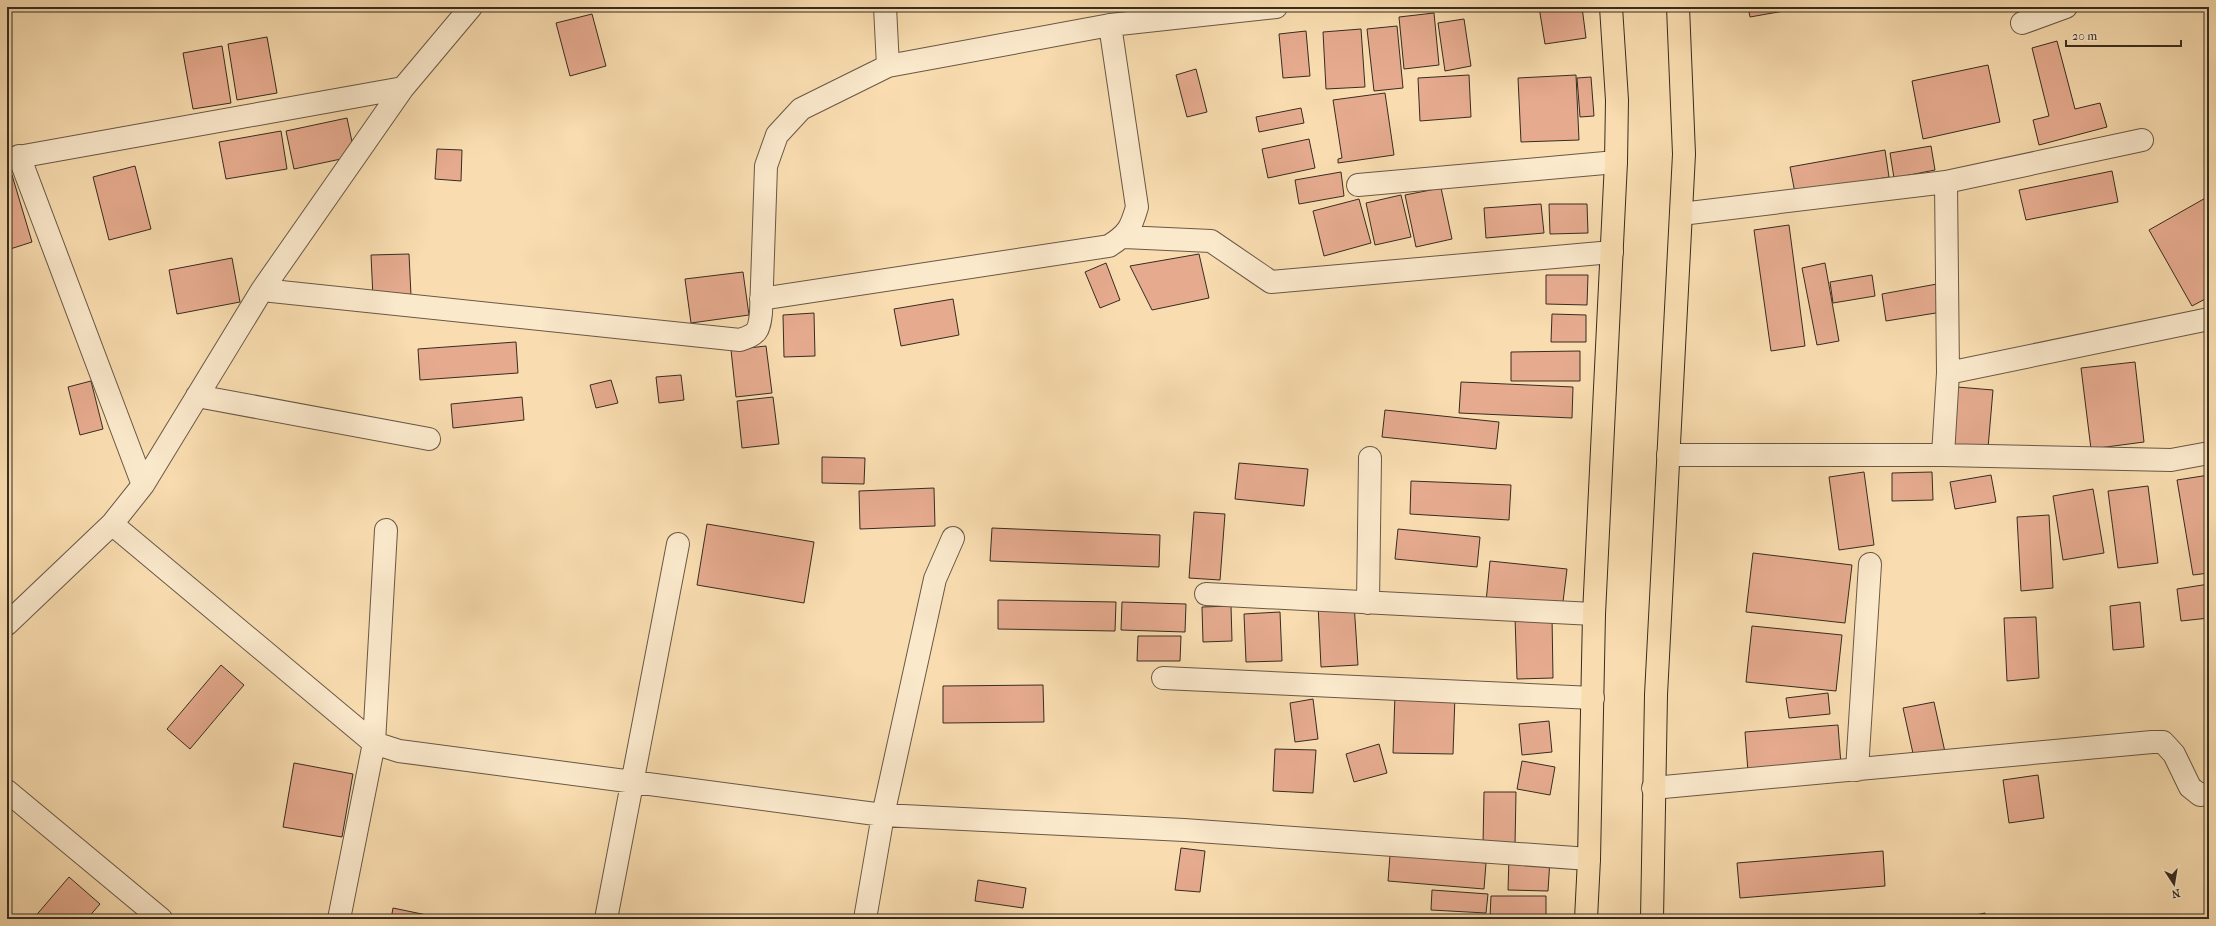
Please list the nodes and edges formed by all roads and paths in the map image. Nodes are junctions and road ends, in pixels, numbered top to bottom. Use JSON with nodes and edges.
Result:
{"nodes":[{"id":1,"x":471,"y":7,"type":"edge"},
{"id":2,"x":885,"y":7,"type":"edge"},
{"id":3,"x":1276,"y":7,"type":"edge"},
{"id":4,"x":1611,"y":7,"type":"edge"},
{"id":5,"x":1678,"y":7,"type":"edge"},
{"id":6,"x":2066,"y":7,"type":"edge"},
{"id":7,"x":2022,"y":23,"type":"dead end"},
{"id":8,"x":1110,"y":25,"type":"junction"},
{"id":9,"x":888,"y":66,"type":"junction"},
{"id":10,"x":403,"y":88,"type":"junction"},
{"id":11,"x":2142,"y":140,"type":"dead end"},
{"id":12,"x":13,"y":158,"type":"edge"},
{"id":13,"x":1616,"y":162,"type":"junction"},
{"id":14,"x":1946,"y":182,"type":"junction"},
{"id":15,"x":1358,"y":185,"type":"dead end"},
{"id":16,"x":1681,"y":214,"type":"junction"},
{"id":17,"x":1124,"y":237,"type":"junction"},
{"id":18,"x":1612,"y":252,"type":"junction"},
{"id":19,"x":262,"y":290,"type":"junction"},
{"id":20,"x":762,"y":299,"type":"junction"},
{"id":21,"x":2209,"y":319,"type":"edge"},
{"id":22,"x":1948,"y":373,"type":"junction"},
{"id":23,"x":197,"y":396,"type":"junction"},
{"id":24,"x":429,"y":439,"type":"dead end"},
{"id":25,"x":2209,"y":453,"type":"edge"},
{"id":26,"x":1668,"y":455,"type":"junction"},
{"id":27,"x":1943,"y":455,"type":"junction"},
{"id":28,"x":1370,"y":458,"type":"dead end"},
{"id":29,"x":143,"y":485,"type":"junction"},
{"id":30,"x":112,"y":524,"type":"junction"},
{"id":31,"x":386,"y":530,"type":"dead end"},
{"id":32,"x":953,"y":538,"type":"dead end"},
{"id":33,"x":678,"y":544,"type":"dead end"},
{"id":34,"x":1870,"y":564,"type":"dead end"},
{"id":35,"x":1206,"y":594,"type":"dead end"},
{"id":36,"x":1368,"y":603,"type":"junction"},
{"id":37,"x":1594,"y":614,"type":"junction"},
{"id":38,"x":7,"y":624,"type":"edge"},
{"id":39,"x":1163,"y":678,"type":"dead end"},
{"id":40,"x":1593,"y":698,"type":"junction"},
{"id":41,"x":374,"y":743,"type":"junction"},
{"id":42,"x":1857,"y":770,"type":"junction"},
{"id":43,"x":633,"y":782,"type":"junction"},
{"id":44,"x":1653,"y":788,"type":"junction"},
{"id":45,"x":7,"y":791,"type":"edge"},
{"id":46,"x":2209,"y":794,"type":"edge"},
{"id":47,"x":883,"y":815,"type":"junction"},
{"id":48,"x":1589,"y":859,"type":"junction"},
{"id":49,"x":161,"y":919,"type":"edge"},
{"id":50,"x":339,"y":919,"type":"edge"},
{"id":51,"x":606,"y":919,"type":"edge"},
{"id":52,"x":864,"y":919,"type":"edge"},
{"id":53,"x":1586,"y":919,"type":"edge"},
{"id":54,"x":1652,"y":919,"type":"edge"}],
"edges":[{"from":1,"to":10,"type":"street"},
{"from":2,"to":9,"type":"street"},
{"from":3,"to":8,"type":"street"},
{"from":4,"to":13,"type":"highway"},
{"from":5,"to":16,"type":"highway"},
{"from":6,"to":7,"type":"street"},
{"from":8,"to":9,"type":"street"},
{"from":8,"to":17,"type":"street"},
{"from":9,"to":20,"type":"street"},
{"from":10,"to":12,"type":"street"},
{"from":10,"to":19,"type":"street"},
{"from":11,"to":14,"type":"street"},
{"from":12,"to":29,"type":"street"},
{"from":13,"to":15,"type":"street"},
{"from":13,"to":18,"type":"highway"},
{"from":14,"to":16,"type":"street"},
{"from":14,"to":22,"type":"street"},
{"from":16,"to":26,"type":"highway"},
{"from":17,"to":18,"type":"street"},
{"from":17,"to":20,"type":"street"},
{"from":18,"to":37,"type":"highway"},
{"from":19,"to":20,"type":"street"},
{"from":19,"to":23,"type":"street"},
{"from":21,"to":22,"type":"street"},
{"from":22,"to":27,"type":"street"},
{"from":23,"to":24,"type":"street"},
{"from":23,"to":29,"type":"street"},
{"from":25,"to":27,"type":"street"},
{"from":26,"to":27,"type":"street"},
{"from":26,"to":44,"type":"highway"},
{"from":28,"to":36,"type":"street"},
{"from":29,"to":30,"type":"street"},
{"from":30,"to":38,"type":"street"},
{"from":30,"to":41,"type":"street"},
{"from":31,"to":41,"type":"street"},
{"from":32,"to":47,"type":"street"},
{"from":33,"to":43,"type":"street"},
{"from":34,"to":42,"type":"street"},
{"from":35,"to":36,"type":"street"},
{"from":36,"to":37,"type":"street"},
{"from":37,"to":40,"type":"highway"},
{"from":39,"to":40,"type":"street"},
{"from":40,"to":48,"type":"highway"},
{"from":41,"to":43,"type":"street"},
{"from":41,"to":50,"type":"street"},
{"from":42,"to":44,"type":"street"},
{"from":42,"to":46,"type":"street"},
{"from":43,"to":47,"type":"street"},
{"from":43,"to":51,"type":"street"},
{"from":44,"to":54,"type":"highway"},
{"from":45,"to":49,"type":"street"},
{"from":47,"to":48,"type":"street"},
{"from":47,"to":52,"type":"street"},
{"from":48,"to":53,"type":"highway"}]}
